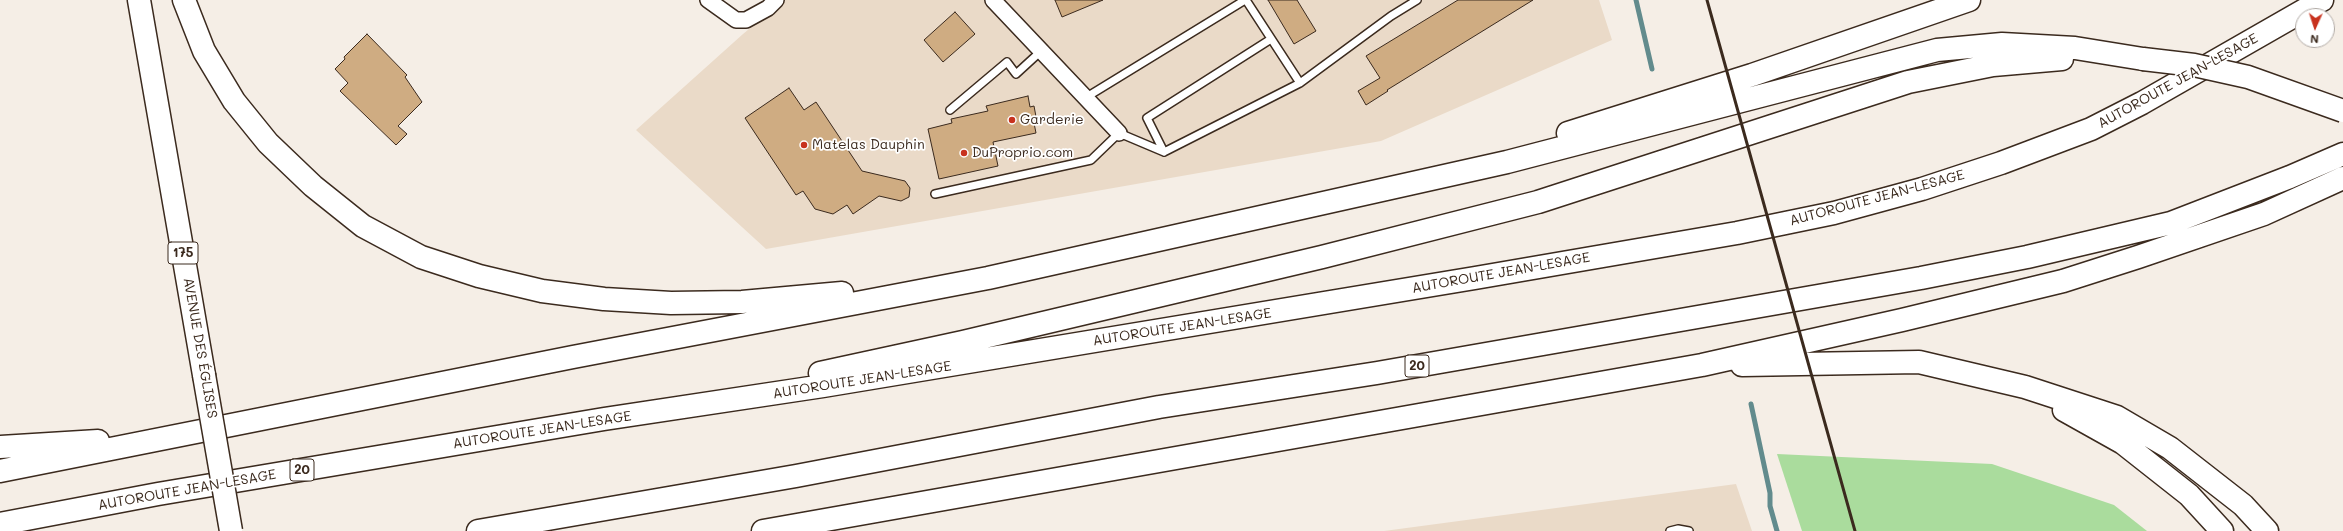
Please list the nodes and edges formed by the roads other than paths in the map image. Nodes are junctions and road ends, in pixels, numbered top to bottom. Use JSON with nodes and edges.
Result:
{"nodes":[{"id":1,"x":139,"y":0,"type":"edge"},
{"id":2,"x":184,"y":0,"type":"edge"},
{"id":3,"x":708,"y":0,"type":"edge"},
{"id":4,"x":776,"y":0,"type":"edge"},
{"id":5,"x":993,"y":0,"type":"edge"},
{"id":6,"x":1246,"y":0,"type":"edge"},
{"id":7,"x":1417,"y":0,"type":"edge"},
{"id":8,"x":1969,"y":0,"type":"edge"},
{"id":9,"x":2322,"y":0,"type":"edge"},
{"id":10,"x":1271,"y":39,"type":"junction"},
{"id":11,"x":1040,"y":52,"type":"junction"},
{"id":12,"x":2143,"y":59,"type":"junction"},
{"id":13,"x":1300,"y":84,"type":"junction"},
{"id":14,"x":1085,"y":98,"type":"junction"},
{"id":15,"x":950,"y":110,"type":"dead end"},
{"id":16,"x":2343,"y":111,"type":"edge"},
{"id":17,"x":1119,"y":133,"type":"junction"},
{"id":18,"x":1164,"y":152,"type":"junction"},
{"id":19,"x":2343,"y":154,"type":"edge"},
{"id":20,"x":2343,"y":178,"type":"edge"},
{"id":21,"x":1395,"y":188,"type":"junction"},
{"id":22,"x":936,"y":194,"type":"dead end"},
{"id":23,"x":988,"y":278,"type":"junction"},
{"id":24,"x":1702,"y":365,"type":"junction"},
{"id":25,"x":2025,"y":387,"type":"junction"},
{"id":26,"x":604,"y":420,"type":"junction"},
{"id":27,"x":168,"y":439,"type":"junction"},
{"id":28,"x":0,"y":447,"type":"edge"},
{"id":29,"x":0,"y":471,"type":"edge"},
{"id":30,"x":0,"y":524,"type":"edge"},
{"id":31,"x":231,"y":531,"type":"edge"},
{"id":32,"x":478,"y":531,"type":"edge"},
{"id":33,"x":763,"y":531,"type":"edge"},
{"id":34,"x":1670,"y":531,"type":"edge"},
{"id":35,"x":1689,"y":531,"type":"edge"},
{"id":36,"x":2222,"y":531,"type":"edge"},
{"id":37,"x":2266,"y":531,"type":"edge"}],
"edges":[{"from":1,"to":31,"type":"main road","name":"AVENUE DES ÉGLISES","number":"175","bridge":true},
{"from":2,"to":23,"type":"main road"},
{"from":3,"to":4,"type":"street"},
{"from":5,"to":11,"type":"street"},
{"from":6,"to":10,"type":"lane"},
{"from":6,"to":14,"type":"lane"},
{"from":7,"to":13,"type":"lane"},
{"from":8,"to":21,"type":"main road"},
{"from":9,"to":26,"type":"main road","name":"AUTOROUTE JEAN-LESAGE","number":"20"},
{"from":10,"to":13,"type":"lane"},
{"from":10,"to":18,"type":"lane"},
{"from":11,"to":14,"type":"street"},
{"from":11,"to":15,"type":"lane"},
{"from":12,"to":16,"type":"main road","bridge":true},
{"from":12,"to":21,"type":"main road"},
{"from":12,"to":26,"type":"main road"},
{"from":13,"to":18,"type":"lane"},
{"from":14,"to":17,"type":"street"},
{"from":17,"to":18,"type":"lane"},
{"from":17,"to":22,"type":"lane"},
{"from":19,"to":32,"type":"main road","number":"20"},
{"from":20,"to":24,"type":"main road"},
{"from":21,"to":23,"type":"main road"},
{"from":23,"to":27,"type":"main road"},
{"from":24,"to":25,"type":"main road"},
{"from":24,"to":33,"type":"main road"},
{"from":25,"to":36,"type":"main road"},
{"from":25,"to":37,"type":"main road"},
{"from":26,"to":30,"type":"main road","name":"AUTOROUTE JEAN-LESAGE","number":"20"},
{"from":27,"to":28,"type":"main road"},
{"from":27,"to":29,"type":"main road"},
{"from":34,"to":35,"type":"lane"}]}
